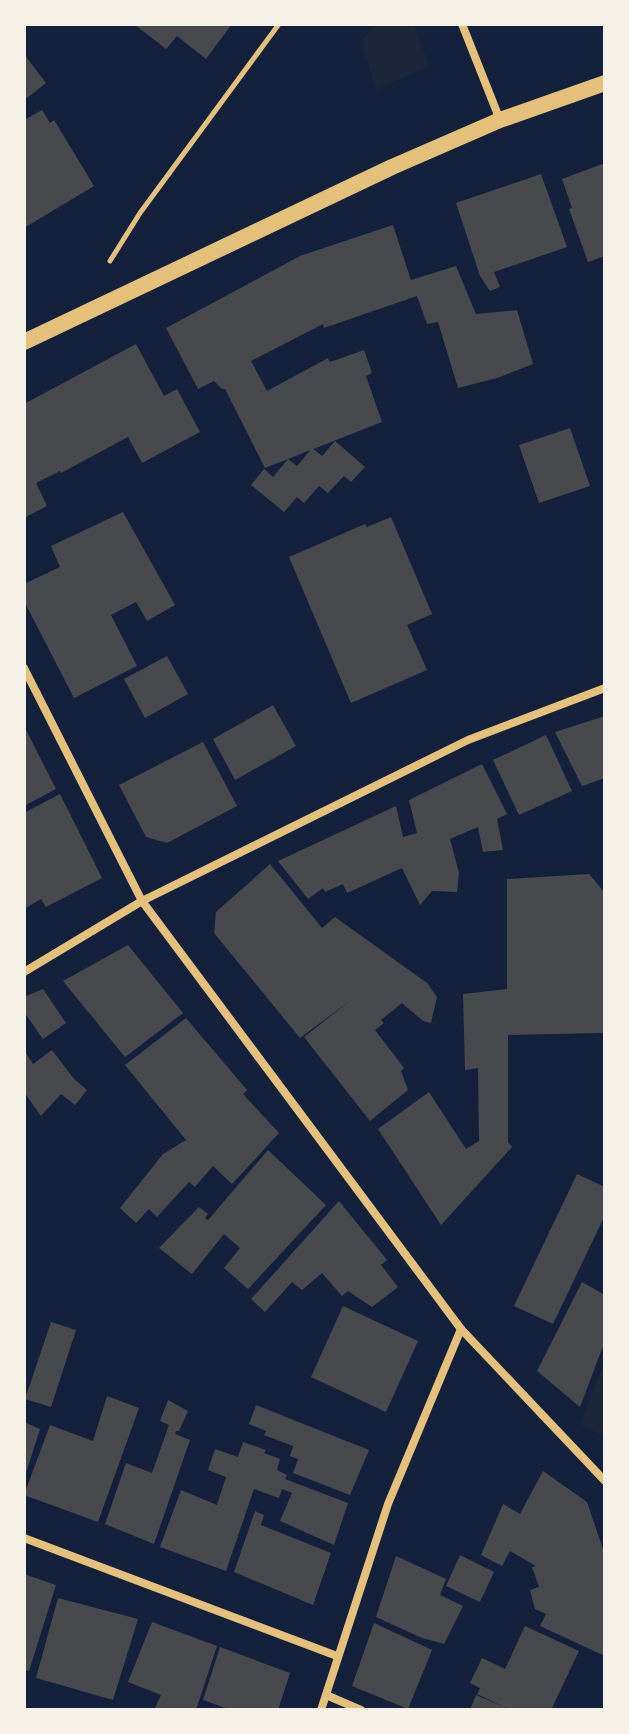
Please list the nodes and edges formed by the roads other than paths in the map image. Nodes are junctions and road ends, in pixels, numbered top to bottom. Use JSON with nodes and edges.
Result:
{"nodes":[{"id":1,"x":462,"y":24,"type":"edge"},
{"id":2,"x":605,"y":83,"type":"edge"},
{"id":3,"x":500,"y":120,"type":"junction"},
{"id":4,"x":24,"y":342,"type":"edge"},
{"id":5,"x":24,"y":668,"type":"edge"},
{"id":6,"x":605,"y":688,"type":"edge"},
{"id":7,"x":142,"y":901,"type":"junction"},
{"id":8,"x":24,"y":972,"type":"edge"},
{"id":9,"x":461,"y":1329,"type":"junction"},
{"id":10,"x":605,"y":1481,"type":"edge"},
{"id":11,"x":24,"y":1538,"type":"edge"},
{"id":12,"x":337,"y":1656,"type":"junction"},
{"id":13,"x":326,"y":1695,"type":"junction"},
{"id":14,"x":321,"y":1710,"type":"edge"},
{"id":15,"x":361,"y":1710,"type":"edge"}],
"edges":[{"from":1,"to":3,"type":"street"},
{"from":2,"to":3,"type":"main road"},
{"from":3,"to":4,"type":"main road"},
{"from":5,"to":7,"type":"street"},
{"from":6,"to":7,"type":"street"},
{"from":7,"to":8,"type":"street"},
{"from":7,"to":9,"type":"street"},
{"from":9,"to":10,"type":"street"},
{"from":9,"to":12,"type":"street"},
{"from":11,"to":12,"type":"street"},
{"from":12,"to":13,"type":"street"},
{"from":13,"to":14,"type":"street"},
{"from":13,"to":15,"type":"street"}]}
